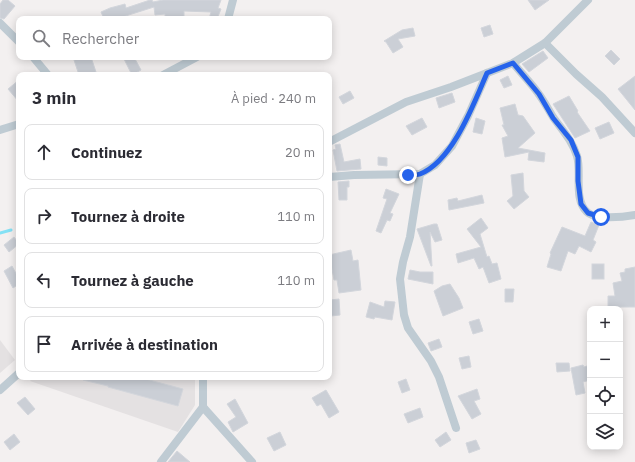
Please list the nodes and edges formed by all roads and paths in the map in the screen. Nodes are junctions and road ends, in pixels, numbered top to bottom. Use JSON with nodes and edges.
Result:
{"nodes":[{"id":1,"x":233,"y":0,"type":"edge"},
{"id":2,"x":588,"y":0,"type":"edge"},
{"id":3,"x":229,"y":16,"type":"edge"},
{"id":4,"x":0,"y":22,"type":"edge"},
{"id":5,"x":16,"y":39,"type":"edge"},
{"id":6,"x":545,"y":43,"type":"junction"},
{"id":7,"x":36,"y":60,"type":"edge"},
{"id":8,"x":193,"y":60,"type":"edge"},
{"id":9,"x":513,"y":63,"type":"junction"},
{"id":10,"x":46,"y":72,"type":"edge"},
{"id":11,"x":176,"y":72,"type":"edge"},
{"id":12,"x":487,"y":73,"type":"junction"},
{"id":13,"x":16,"y":125,"type":"edge"},
{"id":14,"x":0,"y":130,"type":"edge"},
{"id":15,"x":635,"y":133,"type":"edge"},
{"id":16,"x":332,"y":140,"type":"edge"},
{"id":17,"x":420,"y":174,"type":"junction"},
{"id":18,"x":332,"y":177,"type":"edge"},
{"id":19,"x":635,"y":215,"type":"edge"},
{"id":20,"x":16,"y":376,"type":"edge"},
{"id":21,"x":203,"y":380,"type":"edge"},
{"id":22,"x":0,"y":390,"type":"edge"},
{"id":23,"x":204,"y":407,"type":"junction"},
{"id":24,"x":456,"y":428,"type":"dead end"},
{"id":25,"x":161,"y":462,"type":"edge"},
{"id":26,"x":252,"y":462,"type":"edge"}],
"edges":[{"from":1,"to":3,"type":"street"},
{"from":2,"to":6,"type":"street"},
{"from":4,"to":5,"type":"street"},
{"from":6,"to":9,"type":"street"},
{"from":6,"to":15,"type":"street"},
{"from":7,"to":10,"type":"street"},
{"from":8,"to":11,"type":"street"},
{"from":9,"to":12,"type":"street"},
{"from":9,"to":19,"type":"street"},
{"from":12,"to":16,"type":"street"},
{"from":12,"to":17,"type":"street"},
{"from":13,"to":14,"type":"street"},
{"from":17,"to":18,"type":"street"},
{"from":17,"to":24,"type":"street"},
{"from":20,"to":22,"type":"street"},
{"from":21,"to":23,"type":"street"},
{"from":23,"to":25,"type":"street"},
{"from":23,"to":26,"type":"street"}]}
